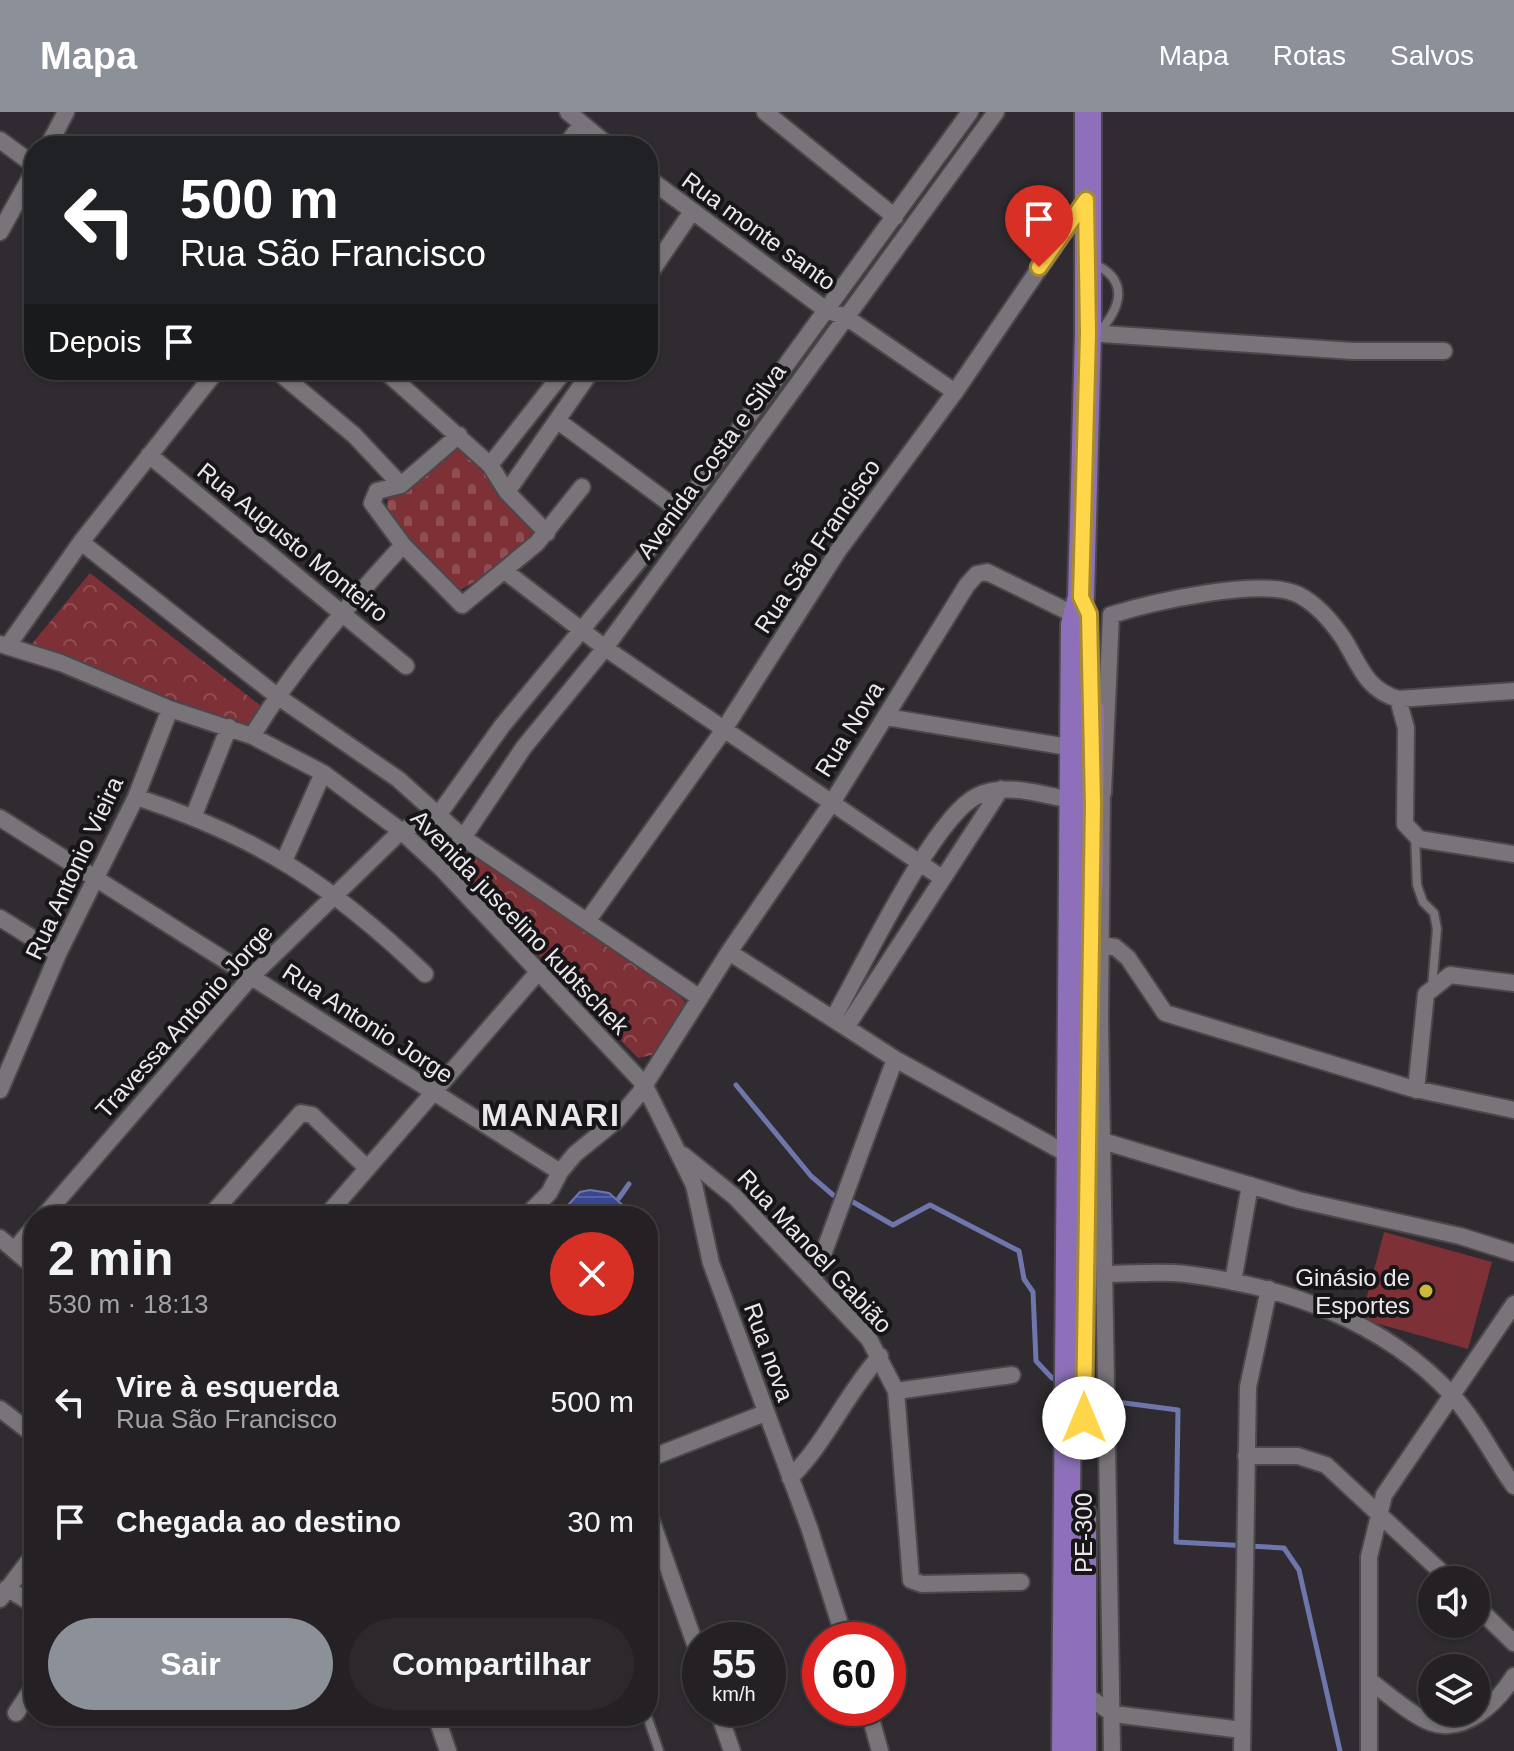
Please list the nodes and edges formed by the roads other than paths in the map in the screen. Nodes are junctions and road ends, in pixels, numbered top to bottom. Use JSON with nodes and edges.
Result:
{"nodes":[{"id":1,"x":66,"y":112,"type":"edge"},
{"id":2,"x":568,"y":112,"type":"edge"},
{"id":3,"x":765,"y":112,"type":"edge"},
{"id":4,"x":970,"y":112,"type":"edge"},
{"id":5,"x":996,"y":112,"type":"edge"},
{"id":6,"x":1088,"y":112,"type":"edge"},
{"id":7,"x":582,"y":124,"type":"junction"},
{"id":8,"x":53,"y":136,"type":"edge"},
{"id":9,"x":573,"y":136,"type":"edge"},
{"id":10,"x":597,"y":136,"type":"edge"},
{"id":11,"x":0,"y":140,"type":"edge"},
{"id":12,"x":24,"y":158,"type":"edge"},
{"id":13,"x":658,"y":186,"type":"edge"},
{"id":14,"x":24,"y":189,"type":"edge"},
{"id":15,"x":1086,"y":200,"type":"junction"},
{"id":16,"x":691,"y":213,"type":"junction"},
{"id":17,"x":895,"y":217,"type":"junction"},
{"id":18,"x":0,"y":232,"type":"edge"},
{"id":19,"x":658,"y":261,"type":"edge"},
{"id":20,"x":826,"y":310,"type":"junction"},
{"id":21,"x":846,"y":317,"type":"junction"},
{"id":22,"x":1092,"y":334,"type":"junction"},
{"id":23,"x":1444,"y":351,"type":"dead end"},
{"id":24,"x":209,"y":380,"type":"edge"},
{"id":25,"x":288,"y":380,"type":"edge"},
{"id":26,"x":396,"y":380,"type":"edge"},
{"id":27,"x":557,"y":380,"type":"edge"},
{"id":28,"x":585,"y":380,"type":"edge"},
{"id":29,"x":955,"y":392,"type":"junction"},
{"id":30,"x":558,"y":421,"type":"junction"},
{"id":31,"x":459,"y":435,"type":"junction"},
{"id":32,"x":149,"y":455,"type":"junction"},
{"id":33,"x":490,"y":465,"type":"junction"},
{"id":34,"x":401,"y":485,"type":"junction"},
{"id":35,"x":582,"y":487,"type":"dead end"},
{"id":36,"x":507,"y":492,"type":"junction"},
{"id":37,"x":680,"y":511,"type":"junction"},
{"id":38,"x":547,"y":533,"type":"junction"},
{"id":39,"x":81,"y":542,"type":"junction"},
{"id":40,"x":403,"y":545,"type":"junction"},
{"id":41,"x":506,"y":572,"type":"junction"},
{"id":42,"x":1078,"y":606,"type":"junction"},
{"id":43,"x":342,"y":611,"type":"junction"},
{"id":44,"x":580,"y":630,"type":"junction"},
{"id":45,"x":4,"y":644,"type":"edge"},
{"id":46,"x":605,"y":648,"type":"junction"},
{"id":47,"x":406,"y":666,"type":"dead end"},
{"id":48,"x":1514,"y":691,"type":"edge"},
{"id":49,"x":277,"y":696,"type":"junction"},
{"id":50,"x":1398,"y":699,"type":"junction"},
{"id":51,"x":170,"y":709,"type":"junction"},
{"id":52,"x":886,"y":717,"type":"junction"},
{"id":53,"x":502,"y":726,"type":"junction"},
{"id":54,"x":229,"y":727,"type":"junction"},
{"id":55,"x":723,"y":731,"type":"junction"},
{"id":56,"x":252,"y":736,"type":"junction"},
{"id":57,"x":1083,"y":743,"type":"junction"},
{"id":58,"x":524,"y":747,"type":"junction"},
{"id":59,"x":323,"y":773,"type":"junction"},
{"id":60,"x":1001,"y":789,"type":"junction"},
{"id":61,"x":136,"y":797,"type":"junction"},
{"id":62,"x":1090,"y":799,"type":"junction"},
{"id":63,"x":833,"y":801,"type":"junction"},
{"id":64,"x":439,"y":814,"type":"junction"},
{"id":65,"x":194,"y":815,"type":"junction"},
{"id":66,"x":0,"y":818,"type":"edge"},
{"id":67,"x":401,"y":831,"type":"junction"},
{"id":68,"x":1415,"y":834,"type":"junction"},
{"id":69,"x":465,"y":839,"type":"junction"},
{"id":70,"x":1514,"y":854,"type":"edge"},
{"id":71,"x":284,"y":861,"type":"junction"},
{"id":72,"x":920,"y":864,"type":"junction"},
{"id":73,"x":442,"y":869,"type":"junction"},
{"id":74,"x":942,"y":878,"type":"junction"},
{"id":75,"x":96,"y":881,"type":"junction"},
{"id":76,"x":337,"y":895,"type":"junction"},
{"id":77,"x":0,"y":918,"type":"edge"},
{"id":78,"x":588,"y":920,"type":"junction"},
{"id":79,"x":1102,"y":945,"type":"junction"},
{"id":80,"x":729,"y":952,"type":"junction"},
{"id":81,"x":58,"y":954,"type":"junction"},
{"id":82,"x":539,"y":971,"type":"junction"},
{"id":83,"x":425,"y":974,"type":"dead end"},
{"id":84,"x":252,"y":976,"type":"junction"},
{"id":85,"x":1514,"y":981,"type":"edge"},
{"id":86,"x":1432,"y":988,"type":"junction"},
{"id":87,"x":700,"y":998,"type":"junction"},
{"id":88,"x":840,"y":1021,"type":"junction"},
{"id":89,"x":895,"y":1059,"type":"junction"},
{"id":90,"x":644,"y":1084,"type":"junction"},
{"id":91,"x":0,"y":1090,"type":"edge"},
{"id":92,"x":1416,"y":1090,"type":"junction"},
{"id":93,"x":432,"y":1093,"type":"junction"},
{"id":94,"x":1514,"y":1110,"type":"edge"},
{"id":95,"x":1086,"y":1147,"type":"junction"},
{"id":96,"x":679,"y":1152,"type":"junction"},
{"id":97,"x":367,"y":1168,"type":"junction"},
{"id":98,"x":560,"y":1172,"type":"junction"},
{"id":99,"x":1250,"y":1185,"type":"junction"},
{"id":100,"x":53,"y":1206,"type":"edge"},
{"id":101,"x":218,"y":1206,"type":"edge"},
{"id":102,"x":335,"y":1206,"type":"edge"},
{"id":103,"x":536,"y":1206,"type":"edge"},
{"id":104,"x":0,"y":1238,"type":"edge"},
{"id":105,"x":24,"y":1239,"type":"edge"},
{"id":106,"x":15,"y":1249,"type":"junction"},
{"id":107,"x":1514,"y":1253,"type":"edge"},
{"id":108,"x":24,"y":1258,"type":"edge"},
{"id":109,"x":1106,"y":1274,"type":"junction"},
{"id":110,"x":814,"y":1279,"type":"junction"},
{"id":111,"x":1233,"y":1282,"type":"junction"},
{"id":112,"x":1269,"y":1289,"type":"junction"},
{"id":113,"x":1514,"y":1304,"type":"edge"},
{"id":114,"x":880,"y":1356,"type":"junction"},
{"id":115,"x":1012,"y":1375,"type":"dead end"},
{"id":116,"x":896,"y":1391,"type":"junction"},
{"id":117,"x":1453,"y":1397,"type":"junction"},
{"id":118,"x":0,"y":1409,"type":"edge"},
{"id":119,"x":765,"y":1413,"type":"junction"},
{"id":120,"x":24,"y":1427,"type":"edge"},
{"id":121,"x":658,"y":1455,"type":"edge"},
{"id":122,"x":1246,"y":1456,"type":"junction"},
{"id":123,"x":790,"y":1478,"type":"junction"},
{"id":124,"x":1514,"y":1486,"type":"edge"},
{"id":125,"x":1379,"y":1511,"type":"junction"},
{"id":126,"x":658,"y":1539,"type":"edge"},
{"id":127,"x":1436,"y":1566,"type":"edge"},
{"id":128,"x":24,"y":1567,"type":"edge"},
{"id":129,"x":1021,"y":1582,"type":"dead end"},
{"id":130,"x":4,"y":1593,"type":"edge"},
{"id":131,"x":24,"y":1601,"type":"edge"},
{"id":132,"x":1490,"y":1620,"type":"edge"},
{"id":133,"x":687,"y":1622,"type":"edge"},
{"id":134,"x":839,"y":1622,"type":"edge"},
{"id":135,"x":1514,"y":1643,"type":"edge"},
{"id":136,"x":1514,"y":1676,"type":"edge"},
{"id":137,"x":1370,"y":1681,"type":"junction"},
{"id":138,"x":1083,"y":1693,"type":"junction"},
{"id":139,"x":24,"y":1701,"type":"edge"},
{"id":140,"x":16,"y":1713,"type":"dead end"},
{"id":141,"x":1113,"y":1714,"type":"junction"},
{"id":142,"x":439,"y":1726,"type":"edge"},
{"id":143,"x":650,"y":1726,"type":"edge"},
{"id":144,"x":723,"y":1726,"type":"edge"},
{"id":145,"x":873,"y":1726,"type":"edge"},
{"id":146,"x":1242,"y":1730,"type":"junction"},
{"id":147,"x":448,"y":1751,"type":"edge"},
{"id":148,"x":659,"y":1751,"type":"edge"},
{"id":149,"x":731,"y":1751,"type":"edge"},
{"id":150,"x":880,"y":1751,"type":"edge"},
{"id":151,"x":1065,"y":1751,"type":"edge"},
{"id":152,"x":1083,"y":1751,"type":"edge"},
{"id":153,"x":1112,"y":1751,"type":"edge"},
{"id":154,"x":1242,"y":1751,"type":"edge"},
{"id":155,"x":1369,"y":1751,"type":"edge"}],
"edges":[{"from":1,"to":8,"type":"street"},
{"from":2,"to":7,"type":"street"},
{"from":3,"to":17,"type":"street"},
{"from":4,"to":17,"type":"street","name":"Avenida Costa e Silva"},
{"from":5,"to":21,"type":"street","name":"Avenida Costa e Silva"},
{"from":6,"to":15,"type":"main road","name":"PE-300","number":"PE-300"},
{"from":7,"to":9,"type":"street"},
{"from":7,"to":10,"type":"street"},
{"from":11,"to":12,"type":"street"},
{"from":13,"to":16,"type":"street","name":"Rua monte santo"},
{"from":14,"to":18,"type":"street"},
{"from":15,"to":22,"type":"main road","name":"PE-300","number":"PE-300"},
{"from":15,"to":29,"type":"street","name":"Rua São Francisco"},
{"from":16,"to":19,"type":"street"},
{"from":16,"to":20,"type":"street","name":"Rua monte santo"},
{"from":17,"to":20,"type":"street","name":"Avenida Costa e Silva"},
{"from":20,"to":21,"type":"street","name":"Rua monte santo"},
{"from":20,"to":37,"type":"street","name":"Avenida Costa e Silva"},
{"from":21,"to":29,"type":"street","name":"Rua monte santo"},
{"from":21,"to":46,"type":"street","name":"Avenida Costa e Silva"},
{"from":22,"to":23,"type":"street"},
{"from":22,"to":42,"type":"main road","name":"PE-300","number":"PE-300"},
{"from":24,"to":32,"type":"street"},
{"from":25,"to":34,"type":"street"},
{"from":26,"to":31,"type":"street"},
{"from":27,"to":33,"type":"street"},
{"from":28,"to":30,"type":"street"},
{"from":29,"to":55,"type":"street","name":"Rua São Francisco"},
{"from":30,"to":36,"type":"street"},
{"from":30,"to":37,"type":"street"},
{"from":31,"to":33,"type":"street"},
{"from":31,"to":34,"type":"street"},
{"from":32,"to":39,"type":"street"},
{"from":32,"to":43,"type":"street","name":"Rua Augusto Monteiro"},
{"from":33,"to":36,"type":"street"},
{"from":34,"to":40,"type":"street"},
{"from":35,"to":38,"type":"street"},
{"from":36,"to":38,"type":"street"},
{"from":37,"to":44,"type":"street","name":"Avenida Costa e Silva"},
{"from":38,"to":41,"type":"street"},
{"from":39,"to":45,"type":"street"},
{"from":39,"to":49,"type":"street"},
{"from":40,"to":41,"type":"street"},
{"from":40,"to":43,"type":"street"},
{"from":41,"to":44,"type":"street"},
{"from":42,"to":52,"type":"street","name":"Rua Nova"},
{"from":42,"to":57,"type":"main road","name":"PE-300","number":"PE-300"},
{"from":43,"to":47,"type":"street","name":"Rua Augusto Monteiro"},
{"from":43,"to":49,"type":"street"},
{"from":44,"to":46,"type":"street"},
{"from":44,"to":53,"type":"street","name":"Avenida Costa e Silva"},
{"from":45,"to":51,"type":"street","name":"Avenida juscelino kubtschek"},
{"from":46,"to":55,"type":"street"},
{"from":46,"to":58,"type":"street","name":"Avenida Costa e Silva"},
{"from":48,"to":50,"type":"street"},
{"from":49,"to":56,"type":"street"},
{"from":49,"to":64,"type":"street"},
{"from":50,"to":62,"type":"street"},
{"from":50,"to":68,"type":"street"},
{"from":51,"to":54,"type":"street","name":"Avenida juscelino kubtschek"},
{"from":51,"to":61,"type":"street","name":"Rua Antonio Vieira"},
{"from":52,"to":57,"type":"street"},
{"from":52,"to":63,"type":"street","name":"Rua Nova"},
{"from":53,"to":58,"type":"street"},
{"from":53,"to":64,"type":"street","name":"Avenida Costa e Silva"},
{"from":54,"to":56,"type":"street","name":"Avenida juscelino kubtschek"},
{"from":54,"to":65,"type":"street"},
{"from":55,"to":63,"type":"street"},
{"from":55,"to":78,"type":"street","name":"Rua São Francisco"},
{"from":56,"to":59,"type":"street","name":"Avenida juscelino kubtschek"},
{"from":57,"to":62,"type":"main road","name":"PE-300","number":"PE-300"},
{"from":58,"to":69,"type":"street","name":"Avenida Costa e Silva"},
{"from":59,"to":67,"type":"street","name":"Avenida juscelino kubtschek"},
{"from":59,"to":71,"type":"street"},
{"from":60,"to":62,"type":"street"},
{"from":60,"to":72,"type":"street"},
{"from":60,"to":74,"type":"street"},
{"from":61,"to":65,"type":"street"},
{"from":61,"to":75,"type":"street","name":"Rua Antonio Vieira"},
{"from":62,"to":79,"type":"street"},
{"from":62,"to":95,"type":"main road","name":"PE-300","number":"PE-300"},
{"from":63,"to":72,"type":"street"},
{"from":63,"to":80,"type":"street","name":"Rua Nova"},
{"from":64,"to":67,"type":"street"},
{"from":64,"to":69,"type":"street"},
{"from":65,"to":71,"type":"street"},
{"from":66,"to":75,"type":"street","name":"Rua Antonio Jorge"},
{"from":67,"to":73,"type":"street","name":"Avenida juscelino kubtschek"},
{"from":67,"to":76,"type":"street","name":"Travessa Antonio Jorge"},
{"from":68,"to":70,"type":"street"},
{"from":68,"to":86,"type":"lane"},
{"from":69,"to":73,"type":"street","name":"Avenida Costa e Silva"},
{"from":69,"to":78,"type":"street"},
{"from":71,"to":76,"type":"street"},
{"from":72,"to":74,"type":"street"},
{"from":72,"to":88,"type":"street"},
{"from":73,"to":82,"type":"street","name":"Avenida juscelino kubtschek"},
{"from":74,"to":88,"type":"street"},
{"from":75,"to":81,"type":"street","name":"Rua Antonio Vieira"},
{"from":75,"to":84,"type":"street","name":"Rua Antonio Jorge"},
{"from":76,"to":83,"type":"street"},
{"from":76,"to":84,"type":"street","name":"Travessa Antonio Jorge"},
{"from":77,"to":81,"type":"street"},
{"from":78,"to":87,"type":"street"},
{"from":79,"to":92,"type":"street"},
{"from":79,"to":95,"type":"street"},
{"from":80,"to":87,"type":"street","name":"Rua Nova"},
{"from":80,"to":88,"type":"street"},
{"from":81,"to":91,"type":"street","name":"Rua Antonio Vieira"},
{"from":82,"to":90,"type":"street","name":"Avenida juscelino kubtschek"},
{"from":82,"to":93,"type":"street"},
{"from":84,"to":93,"type":"street","name":"Rua Antonio Jorge"},
{"from":84,"to":100,"type":"street","name":"Travessa Antonio Jorge"},
{"from":85,"to":86,"type":"street"},
{"from":86,"to":92,"type":"street"},
{"from":87,"to":90,"type":"street"},
{"from":88,"to":89,"type":"street"},
{"from":89,"to":95,"type":"street"},
{"from":89,"to":110,"type":"street"},
{"from":90,"to":96,"type":"street","name":"Rua nova"},
{"from":90,"to":98,"type":"street"},
{"from":92,"to":94,"type":"street"},
{"from":93,"to":97,"type":"street"},
{"from":93,"to":98,"type":"street","name":"Rua Antonio Jorge"},
{"from":95,"to":99,"type":"street"},
{"from":95,"to":109,"type":"street"},
{"from":95,"to":138,"type":"main road","name":"PE-300","number":"PE-300"},
{"from":95,"to":151,"type":"main road","name":"PE-300","number":"PE-300"},
{"from":96,"to":110,"type":"street","name":"Rua Manoel Gabião"},
{"from":96,"to":119,"type":"street","name":"Rua nova"},
{"from":97,"to":101,"type":"street"},
{"from":97,"to":102,"type":"street"},
{"from":98,"to":103,"type":"street"},
{"from":99,"to":107,"type":"street"},
{"from":99,"to":111,"type":"street"},
{"from":104,"to":106,"type":"street"},
{"from":105,"to":106,"type":"street"},
{"from":106,"to":108,"type":"street"},
{"from":109,"to":111,"type":"street"},
{"from":109,"to":141,"type":"street"},
{"from":110,"to":114,"type":"street","name":"Rua Manoel Gabião"},
{"from":111,"to":112,"type":"street"},
{"from":112,"to":117,"type":"street"},
{"from":112,"to":122,"type":"street"},
{"from":113,"to":117,"type":"street"},
{"from":114,"to":116,"type":"street","name":"Rua Manoel Gabião"},
{"from":114,"to":123,"type":"street"},
{"from":115,"to":116,"type":"street"},
{"from":116,"to":129,"type":"street","name":"Rua Manoel Gabião"},
{"from":117,"to":124,"type":"street"},
{"from":117,"to":125,"type":"street"},
{"from":118,"to":120,"type":"street"},
{"from":119,"to":121,"type":"street"},
{"from":119,"to":123,"type":"street","name":"Rua nova"},
{"from":122,"to":125,"type":"street"},
{"from":122,"to":146,"type":"street"},
{"from":123,"to":134,"type":"street","name":"Rua nova"},
{"from":125,"to":127,"type":"street"},
{"from":125,"to":137,"type":"street"},
{"from":126,"to":133,"type":"street"},
{"from":128,"to":130,"type":"street"},
{"from":130,"to":131,"type":"street"},
{"from":132,"to":135,"type":"street"},
{"from":136,"to":137,"type":"street"},
{"from":137,"to":155,"type":"street"},
{"from":138,"to":141,"type":"street"},
{"from":138,"to":152,"type":"main road","name":"PE-300","number":"PE-300"},
{"from":139,"to":140,"type":"street"},
{"from":141,"to":146,"type":"street"},
{"from":141,"to":153,"type":"street"},
{"from":142,"to":147,"type":"street"},
{"from":143,"to":148,"type":"lane"},
{"from":144,"to":149,"type":"street"},
{"from":145,"to":150,"type":"street"},
{"from":146,"to":154,"type":"street"}]}
